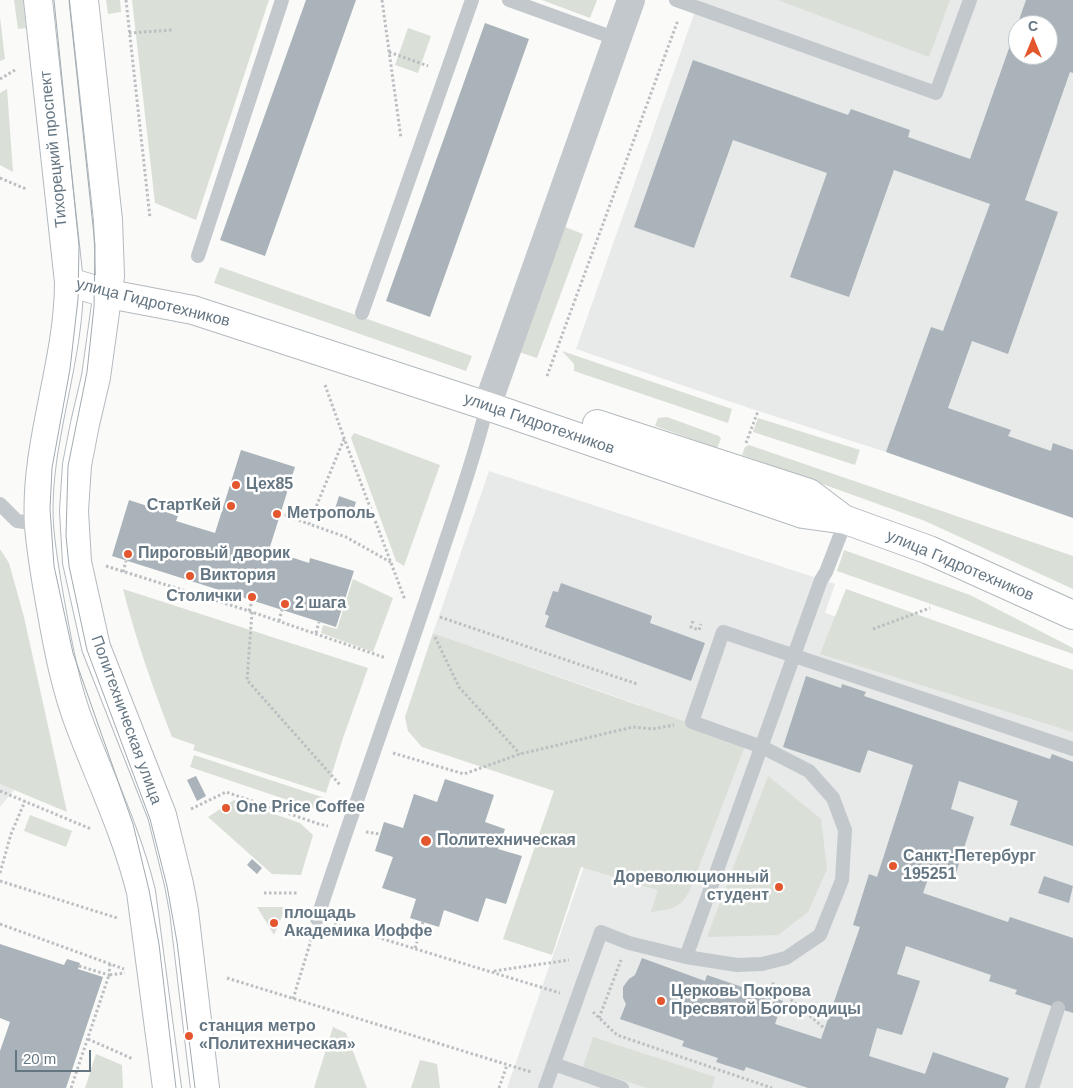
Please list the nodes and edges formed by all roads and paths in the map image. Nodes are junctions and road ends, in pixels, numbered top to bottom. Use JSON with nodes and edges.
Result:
{"nodes":[{"id":1,"x":38,"y":0,"type":"edge"},
{"id":2,"x":84,"y":0,"type":"edge"},
{"id":3,"x":126,"y":0,"type":"edge"},
{"id":4,"x":282,"y":0,"type":"edge"},
{"id":5,"x":382,"y":0,"type":"edge"},
{"id":6,"x":472,"y":0,"type":"edge"},
{"id":7,"x":510,"y":0,"type":"edge"},
{"id":8,"x":631,"y":0,"type":"edge"},
{"id":9,"x":970,"y":0,"type":"edge"},
{"id":10,"x":680,"y":2,"type":"edge"},
{"id":11,"x":172,"y":30,"type":"dead end"},
{"id":12,"x":129,"y":33,"type":"junction"},
{"id":13,"x":617,"y":40,"type":"junction"},
{"id":14,"x":389,"y":52,"type":"junction"},
{"id":15,"x":15,"y":70,"type":"dead end"},
{"id":16,"x":447,"y":73,"type":"junction"},
{"id":17,"x":0,"y":79,"type":"edge"},
{"id":18,"x":0,"y":178,"type":"edge"},
{"id":19,"x":408,"y":184,"type":"junction"},
{"id":20,"x":26,"y":189,"type":"dead end"},
{"id":21,"x":150,"y":218,"type":"dead end"},
{"id":22,"x":198,"y":256,"type":"dead end"},
{"id":23,"x":110,"y":285,"type":"junction"},
{"id":24,"x":69,"y":290,"type":"junction"},
{"id":25,"x":362,"y":312,"type":"dead end"},
{"id":26,"x":547,"y":376,"type":"dead end"},
{"id":27,"x":325,"y":385,"type":"dead end"},
{"id":28,"x":490,"y":398,"type":"junction"},
{"id":29,"x":758,"y":411,"type":"dead end"},
{"id":30,"x":344,"y":438,"type":"junction"},
{"id":31,"x":746,"y":443,"type":"dead end"},
{"id":32,"x":0,"y":504,"type":"edge"},
{"id":33,"x":280,"y":513,"type":"dead end"},
{"id":34,"x":846,"y":520,"type":"junction"},
{"id":35,"x":39,"y":524,"type":"junction"},
{"id":36,"x":309,"y":524,"type":"junction"},
{"id":37,"x":126,"y":561,"type":"dead end"},
{"id":38,"x":392,"y":563,"type":"junction"},
{"id":39,"x":106,"y":566,"type":"dead end"},
{"id":40,"x":123,"y":572,"type":"junction"},
{"id":41,"x":219,"y":590,"type":"dead end"},
{"id":42,"x":216,"y":601,"type":"junction"},
{"id":43,"x":252,"y":601,"type":"dead end"},
{"id":44,"x":930,"y":608,"type":"dead end"},
{"id":45,"x":282,"y":610,"type":"dead end"},
{"id":46,"x":422,"y":611,"type":"junction"},
{"id":47,"x":251,"y":612,"type":"junction"},
{"id":48,"x":1073,"y":615,"type":"edge"},
{"id":49,"x":279,"y":621,"type":"junction"},
{"id":50,"x":693,"y":621,"type":"dead end"},
{"id":51,"x":319,"y":622,"type":"dead end"},
{"id":52,"x":701,"y":624,"type":"dead end"},
{"id":53,"x":416,"y":629,"type":"junction"},
{"id":54,"x":873,"y":629,"type":"dead end"},
{"id":55,"x":316,"y":634,"type":"junction"},
{"id":56,"x":794,"y":655,"type":"junction"},
{"id":57,"x":404,"y":664,"type":"junction"},
{"id":58,"x":637,"y":684,"type":"dead end"},
{"id":59,"x":692,"y":722,"type":"junction"},
{"id":60,"x":762,"y":747,"type":"junction"},
{"id":61,"x":375,"y":748,"type":"junction"},
{"id":62,"x":1073,"y":749,"type":"edge"},
{"id":63,"x":520,"y":754,"type":"junction"},
{"id":64,"x":0,"y":790,"type":"edge"},
{"id":65,"x":25,"y":801,"type":"junction"},
{"id":66,"x":356,"y":803,"type":"junction"},
{"id":67,"x":191,"y":809,"type":"dead end"},
{"id":68,"x":319,"y":824,"type":"dead end"},
{"id":69,"x":90,"y":829,"type":"dead end"},
{"id":70,"x":0,"y":873,"type":"edge"},
{"id":71,"x":0,"y":881,"type":"edge"},
{"id":72,"x":264,"y":892,"type":"dead end"},
{"id":73,"x":298,"y":893,"type":"dead end"},
{"id":74,"x":117,"y":918,"type":"dead end"},
{"id":75,"x":318,"y":919,"type":"joint"},
{"id":76,"x":423,"y":922,"type":"dead end"},
{"id":77,"x":0,"y":924,"type":"edge"},
{"id":78,"x":311,"y":942,"type":"dead end"},
{"id":79,"x":415,"y":948,"type":"junction"},
{"id":80,"x":593,"y":956,"type":"junction"},
{"id":81,"x":686,"y":957,"type":"junction"},
{"id":82,"x":110,"y":964,"type":"junction"},
{"id":83,"x":80,"y":966,"type":"dead end"},
{"id":84,"x":490,"y":971,"type":"junction"},
{"id":85,"x":109,"y":975,"type":"junction"},
{"id":86,"x":227,"y":978,"type":"dead end"},
{"id":87,"x":772,"y":983,"type":"dead end"},
{"id":88,"x":293,"y":998,"type":"junction"},
{"id":89,"x":578,"y":998,"type":"junction"},
{"id":90,"x":1058,"y":1008,"type":"dead end"},
{"id":91,"x":824,"y":1028,"type":"dead end"},
{"id":92,"x":88,"y":1039,"type":"junction"},
{"id":93,"x":133,"y":1059,"type":"dead end"},
{"id":94,"x":554,"y":1064,"type":"junction"},
{"id":95,"x":507,"y":1065,"type":"junction"},
{"id":96,"x":547,"y":1083,"type":"edge"},
{"id":97,"x":71,"y":1088,"type":"edge"},
{"id":98,"x":167,"y":1088,"type":"edge"},
{"id":99,"x":205,"y":1088,"type":"edge"},
{"id":100,"x":499,"y":1088,"type":"edge"},
{"id":101,"x":622,"y":1088,"type":"edge"},
{"id":102,"x":772,"y":1088,"type":"edge"},
{"id":103,"x":1032,"y":1088,"type":"edge"}],
"edges":[{"from":1,"to":24,"type":"main road","name":"Тихорецкий проспект"},
{"from":2,"to":23,"type":"main road"},
{"from":3,"to":12,"type":"path"},
{"from":4,"to":22,"type":"lane"},
{"from":5,"to":14,"type":"path"},
{"from":6,"to":16,"type":"lane"},
{"from":7,"to":13,"type":"lane"},
{"from":8,"to":13,"type":"street"},
{"from":9,"to":10,"type":"lane"},
{"from":10,"to":26,"type":"path"},
{"from":11,"to":12,"type":"path"},
{"from":12,"to":21,"type":"path"},
{"from":13,"to":28,"type":"street"},
{"from":14,"to":16,"type":"path"},
{"from":14,"to":19,"type":"path"},
{"from":15,"to":17,"type":"path"},
{"from":16,"to":19,"type":"lane"},
{"from":18,"to":20,"type":"path"},
{"from":19,"to":25,"type":"lane"},
{"from":23,"to":24,"type":"main road","name":"улица Гидротехников"},
{"from":23,"to":28,"type":"main road","name":"улица Гидротехников"},
{"from":23,"to":99,"type":"main road","name":"Политехническая улица"},
{"from":24,"to":35,"type":"main road"},
{"from":27,"to":30,"type":"path"},
{"from":28,"to":34,"type":"main road","name":"улица Гидротехников"},
{"from":28,"to":46,"type":"lane"},
{"from":29,"to":31,"type":"path"},
{"from":30,"to":36,"type":"path"},
{"from":30,"to":38,"type":"path"},
{"from":32,"to":35,"type":"lane"},
{"from":33,"to":36,"type":"path"},
{"from":34,"to":48,"type":"main road","name":"улица Гидротехников"},
{"from":34,"to":56,"type":"lane"},
{"from":35,"to":98,"type":"main road"},
{"from":36,"to":38,"type":"path"},
{"from":37,"to":40,"type":"path"},
{"from":38,"to":53,"type":"path"},
{"from":39,"to":40,"type":"path"},
{"from":40,"to":42,"type":"path"},
{"from":41,"to":42,"type":"path"},
{"from":42,"to":47,"type":"path"},
{"from":43,"to":47,"type":"path"},
{"from":44,"to":54,"type":"path"},
{"from":45,"to":49,"type":"path"},
{"from":46,"to":53,"type":"lane"},
{"from":46,"to":58,"type":"path"},
{"from":46,"to":63,"type":"path"},
{"from":47,"to":49,"type":"path"},
{"from":47,"to":66,"type":"path"},
{"from":49,"to":55,"type":"path"},
{"from":50,"to":52,"type":"path"},
{"from":51,"to":55,"type":"path"},
{"from":53,"to":57,"type":"lane"},
{"from":55,"to":57,"type":"path"},
{"from":56,"to":59,"type":"lane"},
{"from":56,"to":60,"type":"lane"},
{"from":56,"to":62,"type":"lane"},
{"from":57,"to":61,"type":"lane"},
{"from":59,"to":60,"type":"lane"},
{"from":59,"to":63,"type":"path"},
{"from":60,"to":81,"type":"lane"},
{"from":60,"to":81,"type":"lane"},
{"from":61,"to":63,"type":"path"},
{"from":61,"to":66,"type":"lane"},
{"from":64,"to":65,"type":"path"},
{"from":65,"to":69,"type":"path"},
{"from":65,"to":70,"type":"path"},
{"from":66,"to":75,"type":"lane"},
{"from":67,"to":68,"type":"path"},
{"from":71,"to":74,"type":"path"},
{"from":72,"to":73,"type":"path"},
{"from":75,"to":79,"type":"path"},
{"from":76,"to":79,"type":"path"},
{"from":77,"to":82,"type":"path"},
{"from":78,"to":88,"type":"path"},
{"from":79,"to":84,"type":"path"},
{"from":80,"to":81,"type":"lane"},
{"from":80,"to":84,"type":"path"},
{"from":80,"to":89,"type":"lane"},
{"from":82,"to":85,"type":"path"},
{"from":82,"to":85,"type":"path"},
{"from":83,"to":85,"type":"path"},
{"from":84,"to":89,"type":"path"},
{"from":85,"to":92,"type":"path"},
{"from":86,"to":88,"type":"path"},
{"from":87,"to":91,"type":"path"},
{"from":88,"to":95,"type":"path"},
{"from":89,"to":94,"type":"lane"},
{"from":89,"to":102,"type":"path"},
{"from":90,"to":103,"type":"lane"},
{"from":92,"to":93,"type":"path"},
{"from":92,"to":97,"type":"path"},
{"from":94,"to":96,"type":"lane"},
{"from":94,"to":101,"type":"lane"},
{"from":95,"to":96,"type":"path"},
{"from":95,"to":100,"type":"path"}]}
